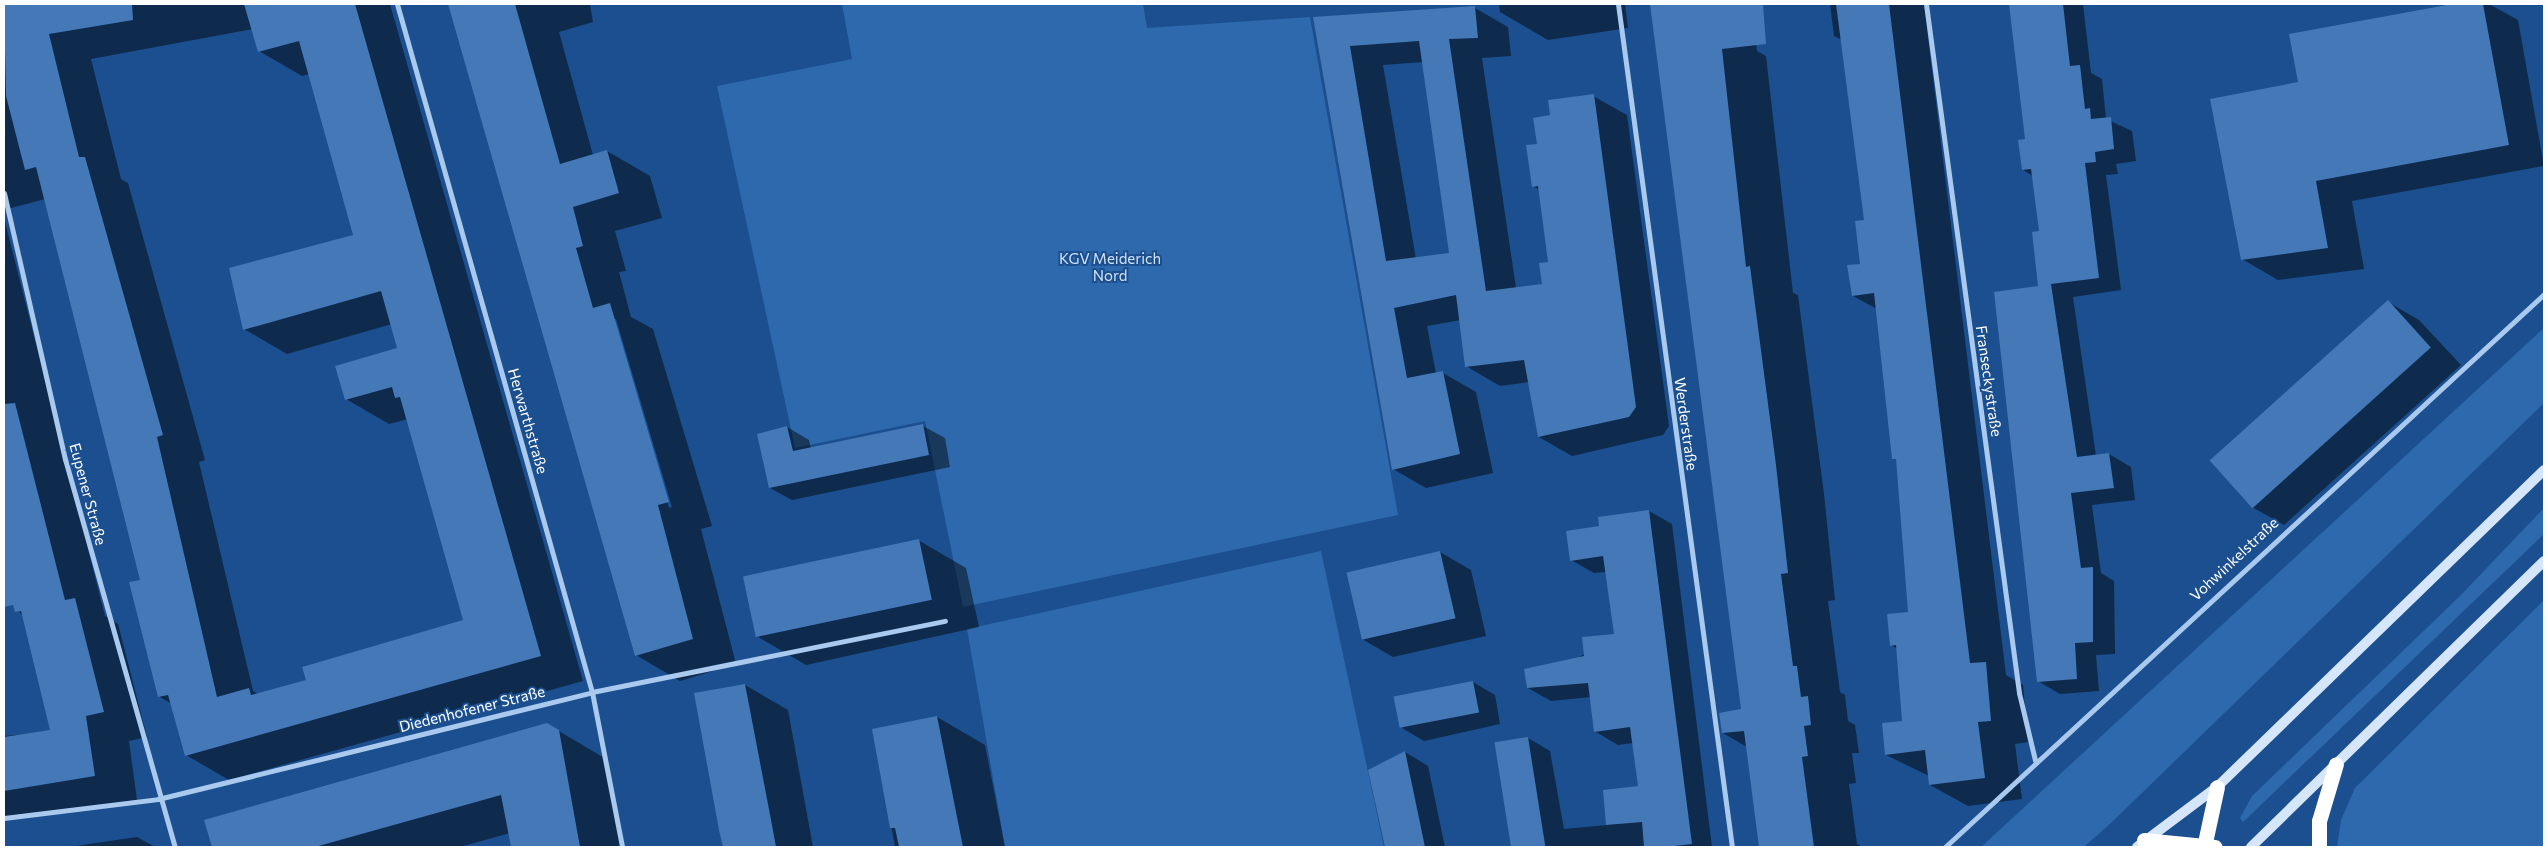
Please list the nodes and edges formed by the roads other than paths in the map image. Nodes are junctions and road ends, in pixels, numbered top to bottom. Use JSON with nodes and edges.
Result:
{"nodes":[{"id":1,"x":397,"y":4,"type":"edge"},
{"id":2,"x":1618,"y":4,"type":"edge"},
{"id":3,"x":1926,"y":4,"type":"edge"},
{"id":4,"x":4,"y":193,"type":"edge"},
{"id":5,"x":2544,"y":294,"type":"edge"},
{"id":6,"x":2544,"y":470,"type":"edge"},
{"id":7,"x":2544,"y":561,"type":"edge"},
{"id":8,"x":945,"y":621,"type":"dead end"},
{"id":9,"x":592,"y":692,"type":"junction"},
{"id":10,"x":2035,"y":760,"type":"junction"},
{"id":11,"x":2336,"y":764,"type":"junction"},
{"id":12,"x":2217,"y":787,"type":"junction"},
{"id":13,"x":158,"y":799,"type":"junction"},
{"id":14,"x":4,"y":818,"type":"edge"},
{"id":15,"x":2140,"y":844,"type":"edge"},
{"id":16,"x":2208,"y":846,"type":"edge"},
{"id":17,"x":175,"y":847,"type":"edge"},
{"id":18,"x":622,"y":847,"type":"edge"},
{"id":19,"x":1732,"y":847,"type":"edge"},
{"id":20,"x":1945,"y":847,"type":"edge"},
{"id":21,"x":2251,"y":847,"type":"edge"},
{"id":22,"x":2319,"y":847,"type":"edge"}],
"edges":[{"from":1,"to":9,"type":"street","name":"Herwarthstraße"},
{"from":2,"to":19,"type":"street","name":"Werderstraße"},
{"from":3,"to":10,"type":"street","name":"Franseckystraße"},
{"from":4,"to":13,"type":"street","name":"Eupener Straße"},
{"from":5,"to":10,"type":"street","name":"Vohwinkelstraße"},
{"from":6,"to":12,"type":"main road"},
{"from":7,"to":11,"type":"main road"},
{"from":8,"to":9,"type":"street","name":"Diedenhofener Straße"},
{"from":9,"to":13,"type":"street","name":"Diedenhofener Straße"},
{"from":9,"to":18,"type":"street","name":"Herwarthstraße"},
{"from":10,"to":20,"type":"street","name":"Vohwinkelstraße"},
{"from":11,"to":21,"type":"main road"},
{"from":11,"to":22,"type":"highway"},
{"from":12,"to":15,"type":"main road"},
{"from":12,"to":16,"type":"highway"},
{"from":13,"to":14,"type":"street","name":"Diedenhofener Straße"},
{"from":13,"to":17,"type":"street","name":"Eupener Straße"},
{"from":15,"to":16,"type":"highway"}]}
